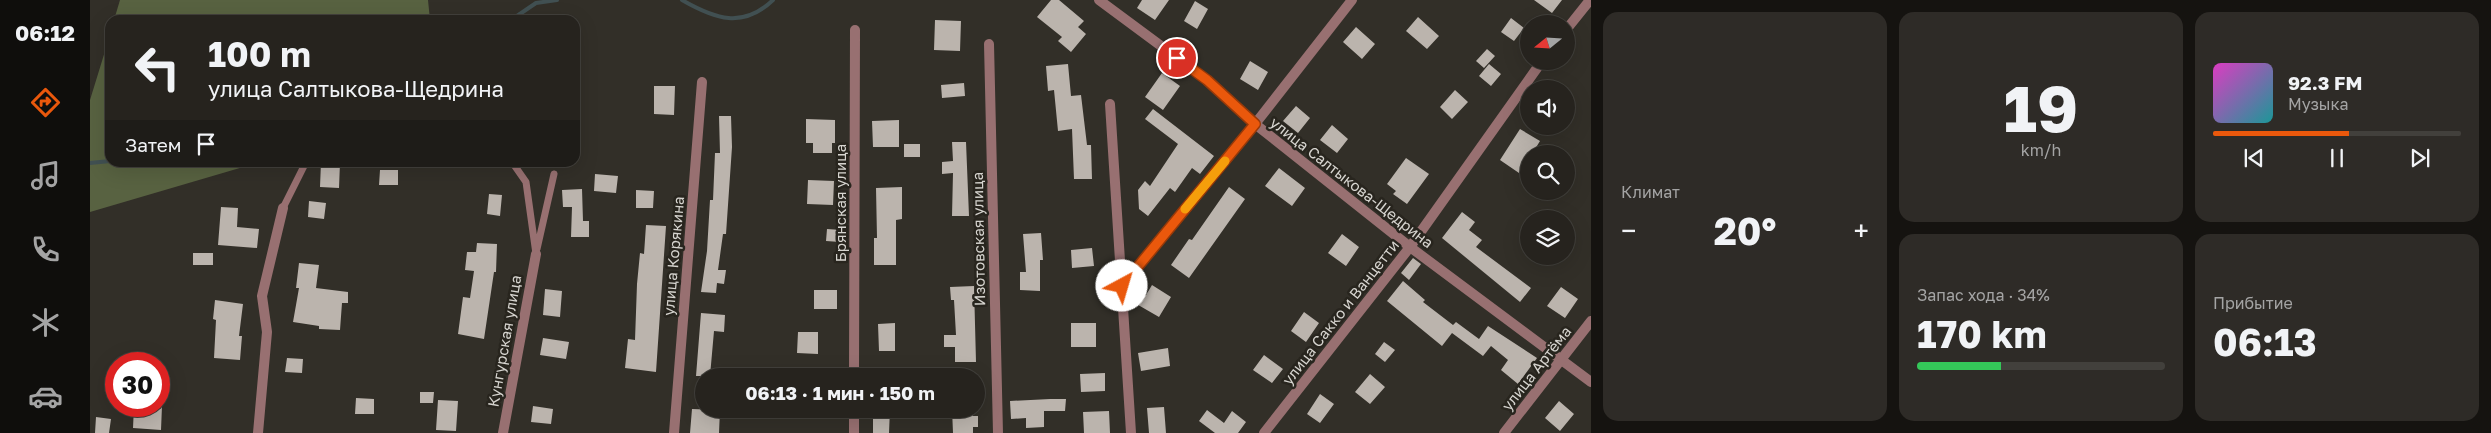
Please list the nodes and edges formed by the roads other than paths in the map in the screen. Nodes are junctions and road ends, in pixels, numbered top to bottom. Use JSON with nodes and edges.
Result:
{"nodes":[{"id":1,"x":1101,"y":0,"type":"edge"},
{"id":2,"x":1352,"y":0,"type":"edge"},
{"id":3,"x":1590,"y":0,"type":"edge"},
{"id":4,"x":1575,"y":19,"type":"edge"},
{"id":5,"x":855,"y":30,"type":"dead end"},
{"id":6,"x":989,"y":44,"type":"dead end"},
{"id":7,"x":1536,"y":70,"type":"edge"},
{"id":8,"x":702,"y":82,"type":"dead end"},
{"id":9,"x":1110,"y":104,"type":"dead end"},
{"id":10,"x":1255,"y":124,"type":"junction"},
{"id":11,"x":304,"y":167,"type":"edge"},
{"id":12,"x":516,"y":167,"type":"edge"},
{"id":13,"x":554,"y":174,"type":"dead end"},
{"id":14,"x":284,"y":208,"type":"joint"},
{"id":15,"x":1410,"y":247,"type":"junction"},
{"id":16,"x":536,"y":254,"type":"junction"},
{"id":17,"x":1122,"y":286,"type":"junction"},
{"id":18,"x":1591,"y":321,"type":"edge"},
{"id":19,"x":1562,"y":359,"type":"junction"},
{"id":20,"x":854,"y":368,"type":"edge"},
{"id":21,"x":1591,"y":382,"type":"edge"},
{"id":22,"x":854,"y":418,"type":"edge"},
{"id":23,"x":258,"y":433,"type":"edge"},
{"id":24,"x":503,"y":433,"type":"edge"},
{"id":25,"x":674,"y":433,"type":"edge"},
{"id":26,"x":854,"y":433,"type":"edge"},
{"id":27,"x":998,"y":433,"type":"edge"},
{"id":28,"x":1131,"y":433,"type":"edge"},
{"id":29,"x":1264,"y":433,"type":"edge"},
{"id":30,"x":1504,"y":433,"type":"edge"}],
"edges":[{"from":1,"to":10,"type":"street","name":"улица Салтыкова-Щедрина"},
{"from":2,"to":10,"type":"street"},
{"from":3,"to":4,"type":"street"},
{"from":5,"to":20,"type":"street","name":"Брянская улица"},
{"from":6,"to":27,"type":"street","name":"Изотовская улица"},
{"from":7,"to":15,"type":"street","name":"улица Сакко и Ванцетти"},
{"from":8,"to":25,"type":"street","name":"улица Корякина"},
{"from":9,"to":17,"type":"street"},
{"from":10,"to":15,"type":"street","name":"улица Салтыкова-Щедрина"},
{"from":10,"to":17,"type":"street"},
{"from":11,"to":14,"type":"lane"},
{"from":12,"to":16,"type":"lane"},
{"from":13,"to":16,"type":"lane"},
{"from":14,"to":23,"type":"street"},
{"from":15,"to":19,"type":"street","name":"улица Салтыкова-Щедрина"},
{"from":15,"to":29,"type":"street","name":"улица Сакко и Ванцетти"},
{"from":16,"to":24,"type":"street","name":"Кунгурская улица"},
{"from":17,"to":28,"type":"street"},
{"from":18,"to":19,"type":"street","name":"улица Артёма"},
{"from":19,"to":21,"type":"street","name":"улица Салтыкова-Щедрина"},
{"from":19,"to":30,"type":"street","name":"улица Артёма"},
{"from":22,"to":26,"type":"street"}]}
